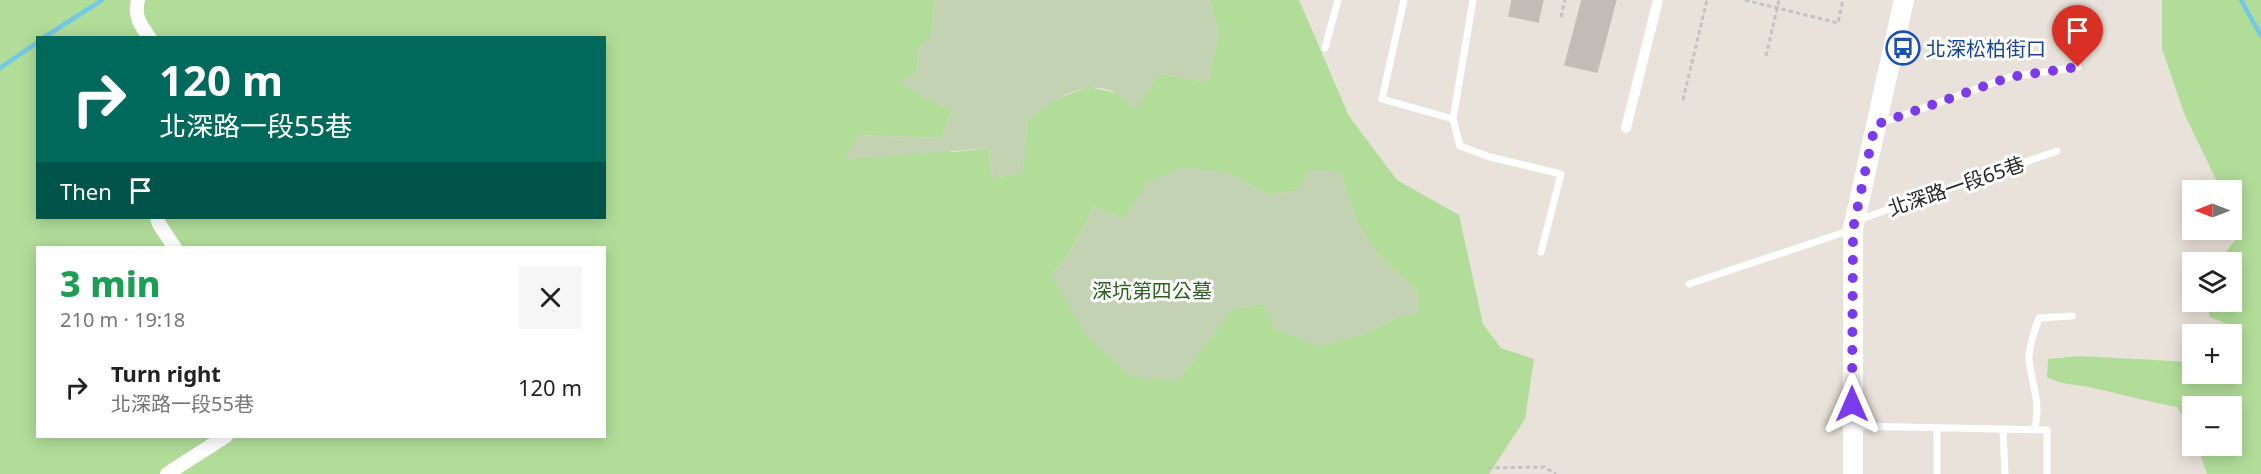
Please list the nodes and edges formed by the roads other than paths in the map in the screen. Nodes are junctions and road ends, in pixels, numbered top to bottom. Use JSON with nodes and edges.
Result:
{"nodes":[{"id":1,"x":138,"y":0,"type":"edge"},
{"id":2,"x":1338,"y":0,"type":"edge"},
{"id":3,"x":1404,"y":0,"type":"edge"},
{"id":4,"x":1473,"y":0,"type":"edge"},
{"id":5,"x":1658,"y":0,"type":"edge"},
{"id":6,"x":1904,"y":0,"type":"edge"},
{"id":7,"x":148,"y":36,"type":"edge"},
{"id":8,"x":1325,"y":48,"type":"dead end"},
{"id":9,"x":2078,"y":67,"type":"dead end"},
{"id":10,"x":1453,"y":119,"type":"junction"},
{"id":11,"x":1875,"y":125,"type":"junction"},
{"id":12,"x":1626,"y":128,"type":"dead end"},
{"id":13,"x":2057,"y":151,"type":"dead end"},
{"id":14,"x":157,"y":219,"type":"edge"},
{"id":15,"x":1854,"y":225,"type":"junction"},
{"id":16,"x":174,"y":246,"type":"edge"},
{"id":17,"x":1541,"y":252,"type":"dead end"},
{"id":18,"x":1689,"y":284,"type":"dead end"},
{"id":19,"x":2072,"y":316,"type":"dead end"},
{"id":20,"x":1852,"y":426,"type":"junction"},
{"id":21,"x":1937,"y":428,"type":"junction"},
{"id":22,"x":2003,"y":429,"type":"junction"},
{"id":23,"x":2034,"y":430,"type":"junction"},
{"id":24,"x":223,"y":438,"type":"edge"},
{"id":25,"x":166,"y":474,"type":"edge"},
{"id":26,"x":1853,"y":474,"type":"edge"},
{"id":27,"x":1937,"y":474,"type":"edge"},
{"id":28,"x":2005,"y":474,"type":"edge"},
{"id":29,"x":2047,"y":474,"type":"edge"}],
"edges":[{"from":1,"to":7,"type":"street"},
{"from":2,"to":8,"type":"lane"},
{"from":3,"to":10,"type":"lane"},
{"from":4,"to":10,"type":"lane"},
{"from":5,"to":12,"type":"street"},
{"from":6,"to":11,"type":"main road"},
{"from":9,"to":11,"type":"lane"},
{"from":10,"to":17,"type":"lane"},
{"from":11,"to":15,"type":"main road"},
{"from":13,"to":15,"type":"lane","name":"北深路一段65巷"},
{"from":14,"to":16,"type":"street"},
{"from":15,"to":18,"type":"lane","name":"北深路一段65巷"},
{"from":15,"to":20,"type":"main road"},
{"from":19,"to":23,"type":"lane"},
{"from":20,"to":21,"type":"lane"},
{"from":20,"to":26,"type":"main road"},
{"from":21,"to":22,"type":"lane"},
{"from":21,"to":27,"type":"lane"},
{"from":22,"to":23,"type":"lane"},
{"from":22,"to":28,"type":"lane"},
{"from":23,"to":29,"type":"lane"},
{"from":24,"to":25,"type":"street"}]}
